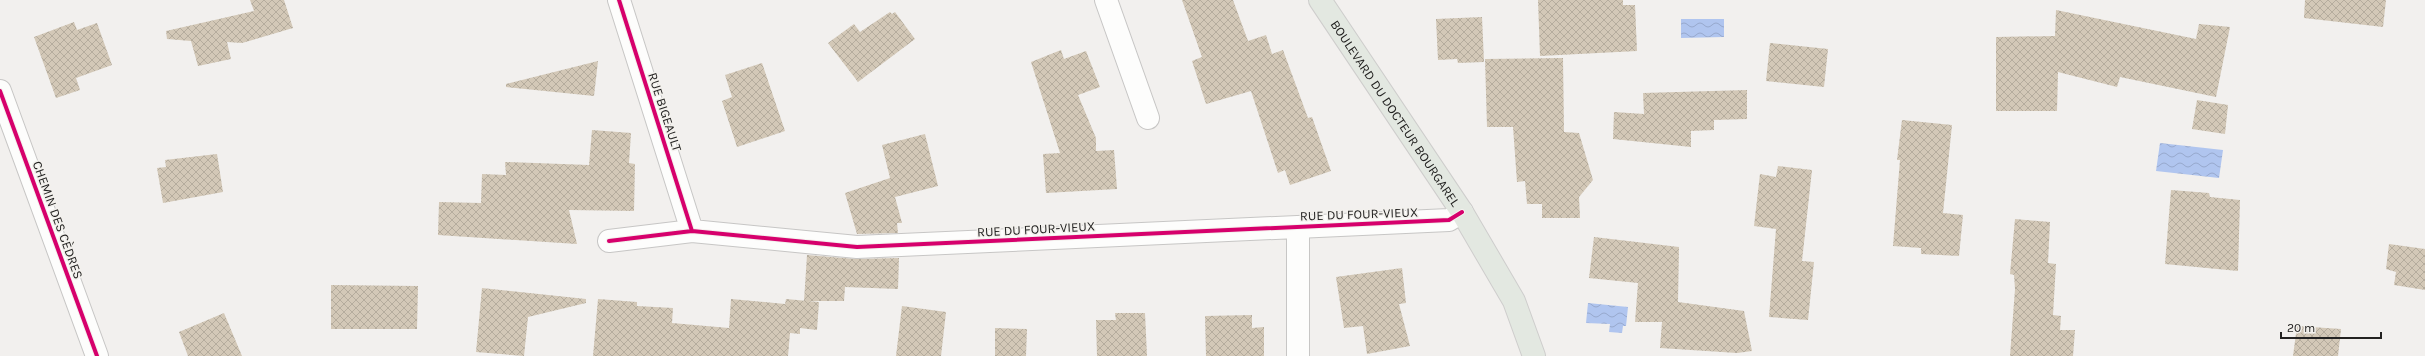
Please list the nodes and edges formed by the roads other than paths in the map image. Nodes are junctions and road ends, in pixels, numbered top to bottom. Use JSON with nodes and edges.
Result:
{"nodes":[{"id":1,"x":619,"y":0,"type":"edge"},
{"id":2,"x":1106,"y":0,"type":"edge"},
{"id":3,"x":1320,"y":0,"type":"edge"},
{"id":4,"x":0,"y":91,"type":"edge"},
{"id":5,"x":1148,"y":118,"type":"dead end"},
{"id":6,"x":1462,"y":212,"type":"junction"},
{"id":7,"x":1298,"y":227,"type":"junction"},
{"id":8,"x":692,"y":231,"type":"junction"},
{"id":9,"x":609,"y":241,"type":"dead end"},
{"id":10,"x":97,"y":356,"type":"edge"},
{"id":11,"x":1298,"y":356,"type":"edge"},
{"id":12,"x":1534,"y":356,"type":"edge"}],
"edges":[{"from":1,"to":8,"type":"street","name":"RUE BIGEAULT"},
{"from":2,"to":5,"type":"street"},
{"from":3,"to":6,"type":"main road","name":"BOULEVARD DU DOCTEUR BOURGAREL"},
{"from":4,"to":10,"type":"street","name":"CHEMIN DES CÈDRES"},
{"from":6,"to":7,"type":"street","name":"RUE DU FOUR-VIEUX"},
{"from":6,"to":12,"type":"main road","name":"BOULEVARD DU DOCTEUR BOURGAREL"},
{"from":7,"to":8,"type":"street","name":"RUE DU FOUR-VIEUX"},
{"from":7,"to":11,"type":"street"},
{"from":8,"to":9,"type":"street","name":"RUE DU FOUR-VIEUX"}]}
